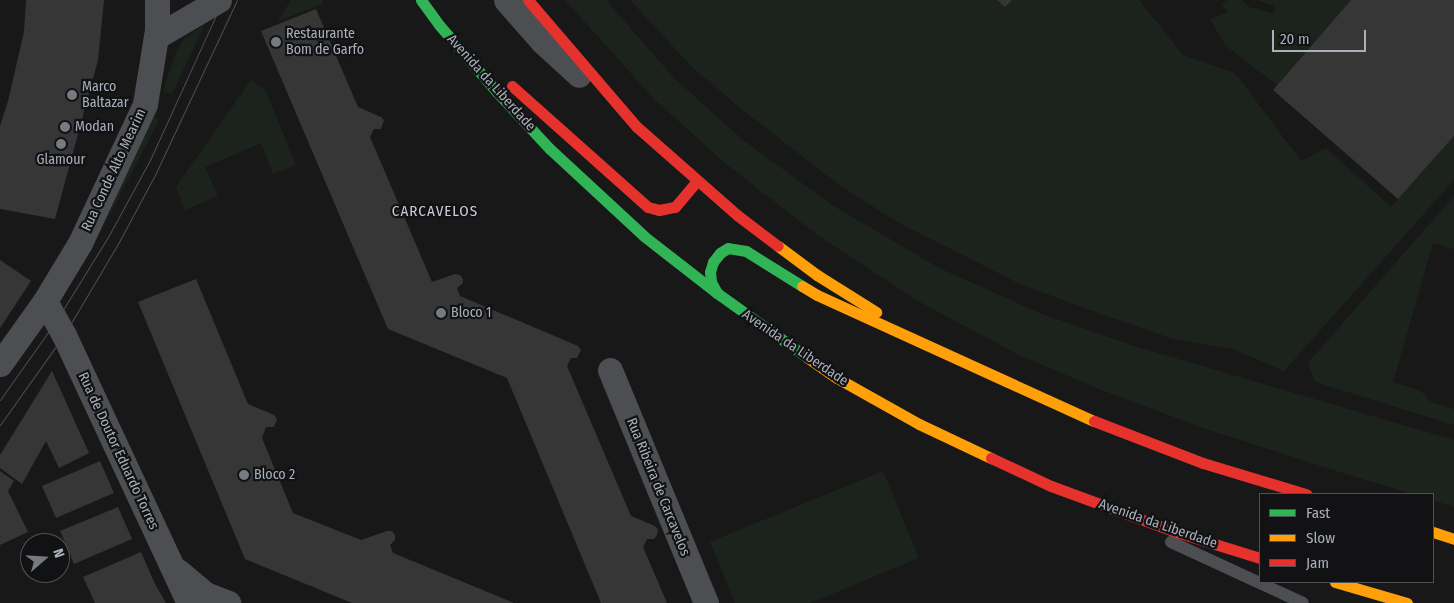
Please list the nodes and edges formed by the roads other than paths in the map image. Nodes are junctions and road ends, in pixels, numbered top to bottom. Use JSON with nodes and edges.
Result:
{"nodes":[{"id":1,"x":157,"y":0,"type":"edge"},
{"id":2,"x":219,"y":0,"type":"edge"},
{"id":3,"x":421,"y":0,"type":"edge"},
{"id":4,"x":506,"y":0,"type":"edge"},
{"id":5,"x":528,"y":0,"type":"edge"},
{"id":6,"x":440,"y":26,"type":"junction"},
{"id":7,"x":156,"y":37,"type":"junction"},
{"id":8,"x":637,"y":127,"type":"junction"},
{"id":9,"x":697,"y":181,"type":"junction"},
{"id":10,"x":717,"y":293,"type":"junction"},
{"id":11,"x":45,"y":301,"type":"junction"},
{"id":12,"x":955,"y":358,"type":"junction"},
{"id":13,"x":0,"y":364,"type":"edge"},
{"id":14,"x":610,"y":370,"type":"dead end"},
{"id":15,"x":1051,"y":486,"type":"junction"},
{"id":16,"x":1303,"y":493,"type":"edge"},
{"id":17,"x":1434,"y":532,"type":"edge"},
{"id":18,"x":1454,"y":539,"type":"edge"},
{"id":19,"x":163,"y":548,"type":"junction"},
{"id":20,"x":1259,"y":558,"type":"edge"},
{"id":21,"x":1259,"y":583,"type":"edge"},
{"id":22,"x":1260,"y":583,"type":"edge"},
{"id":23,"x":1338,"y":583,"type":"edge"},
{"id":24,"x":189,"y":603,"type":"edge"},
{"id":25,"x":228,"y":603,"type":"edge"},
{"id":26,"x":706,"y":603,"type":"edge"},
{"id":27,"x":1303,"y":603,"type":"edge"},
{"id":28,"x":1407,"y":603,"type":"edge"}],
"edges":[{"from":1,"to":7,"type":"street","name":"Rua Conde Alto Mearim"},
{"from":2,"to":7,"type":"street"},
{"from":3,"to":6,"type":"main road","name":"Avenida da Liberdade"},
{"from":4,"to":8,"type":"street"},
{"from":5,"to":8,"type":"main road"},
{"from":6,"to":9,"type":"main road"},
{"from":6,"to":10,"type":"main road","name":"Avenida da Liberdade"},
{"from":7,"to":11,"type":"street","name":"Rua Conde Alto Mearim"},
{"from":8,"to":9,"type":"main road"},
{"from":9,"to":12,"type":"main road"},
{"from":10,"to":12,"type":"main road"},
{"from":10,"to":15,"type":"main road","name":"Avenida da Liberdade"},
{"from":11,"to":13,"type":"street","name":"Rua Conde Alto Mearim"},
{"from":11,"to":19,"type":"street","name":"Rua de Doutor Eduardo Torres"},
{"from":12,"to":16,"type":"main road"},
{"from":14,"to":26,"type":"street","name":"Rua Ribeira de Carcavelos"},
{"from":15,"to":20,"type":"main road","name":"Avenida da Liberdade"},
{"from":15,"to":21,"type":"lane"},
{"from":17,"to":18,"type":"main road"},
{"from":19,"to":24,"type":"street","name":"Rua de Doutor Eduardo Torres"},
{"from":19,"to":25,"type":"street"},
{"from":22,"to":27,"type":"lane"},
{"from":23,"to":28,"type":"main road"}]}
